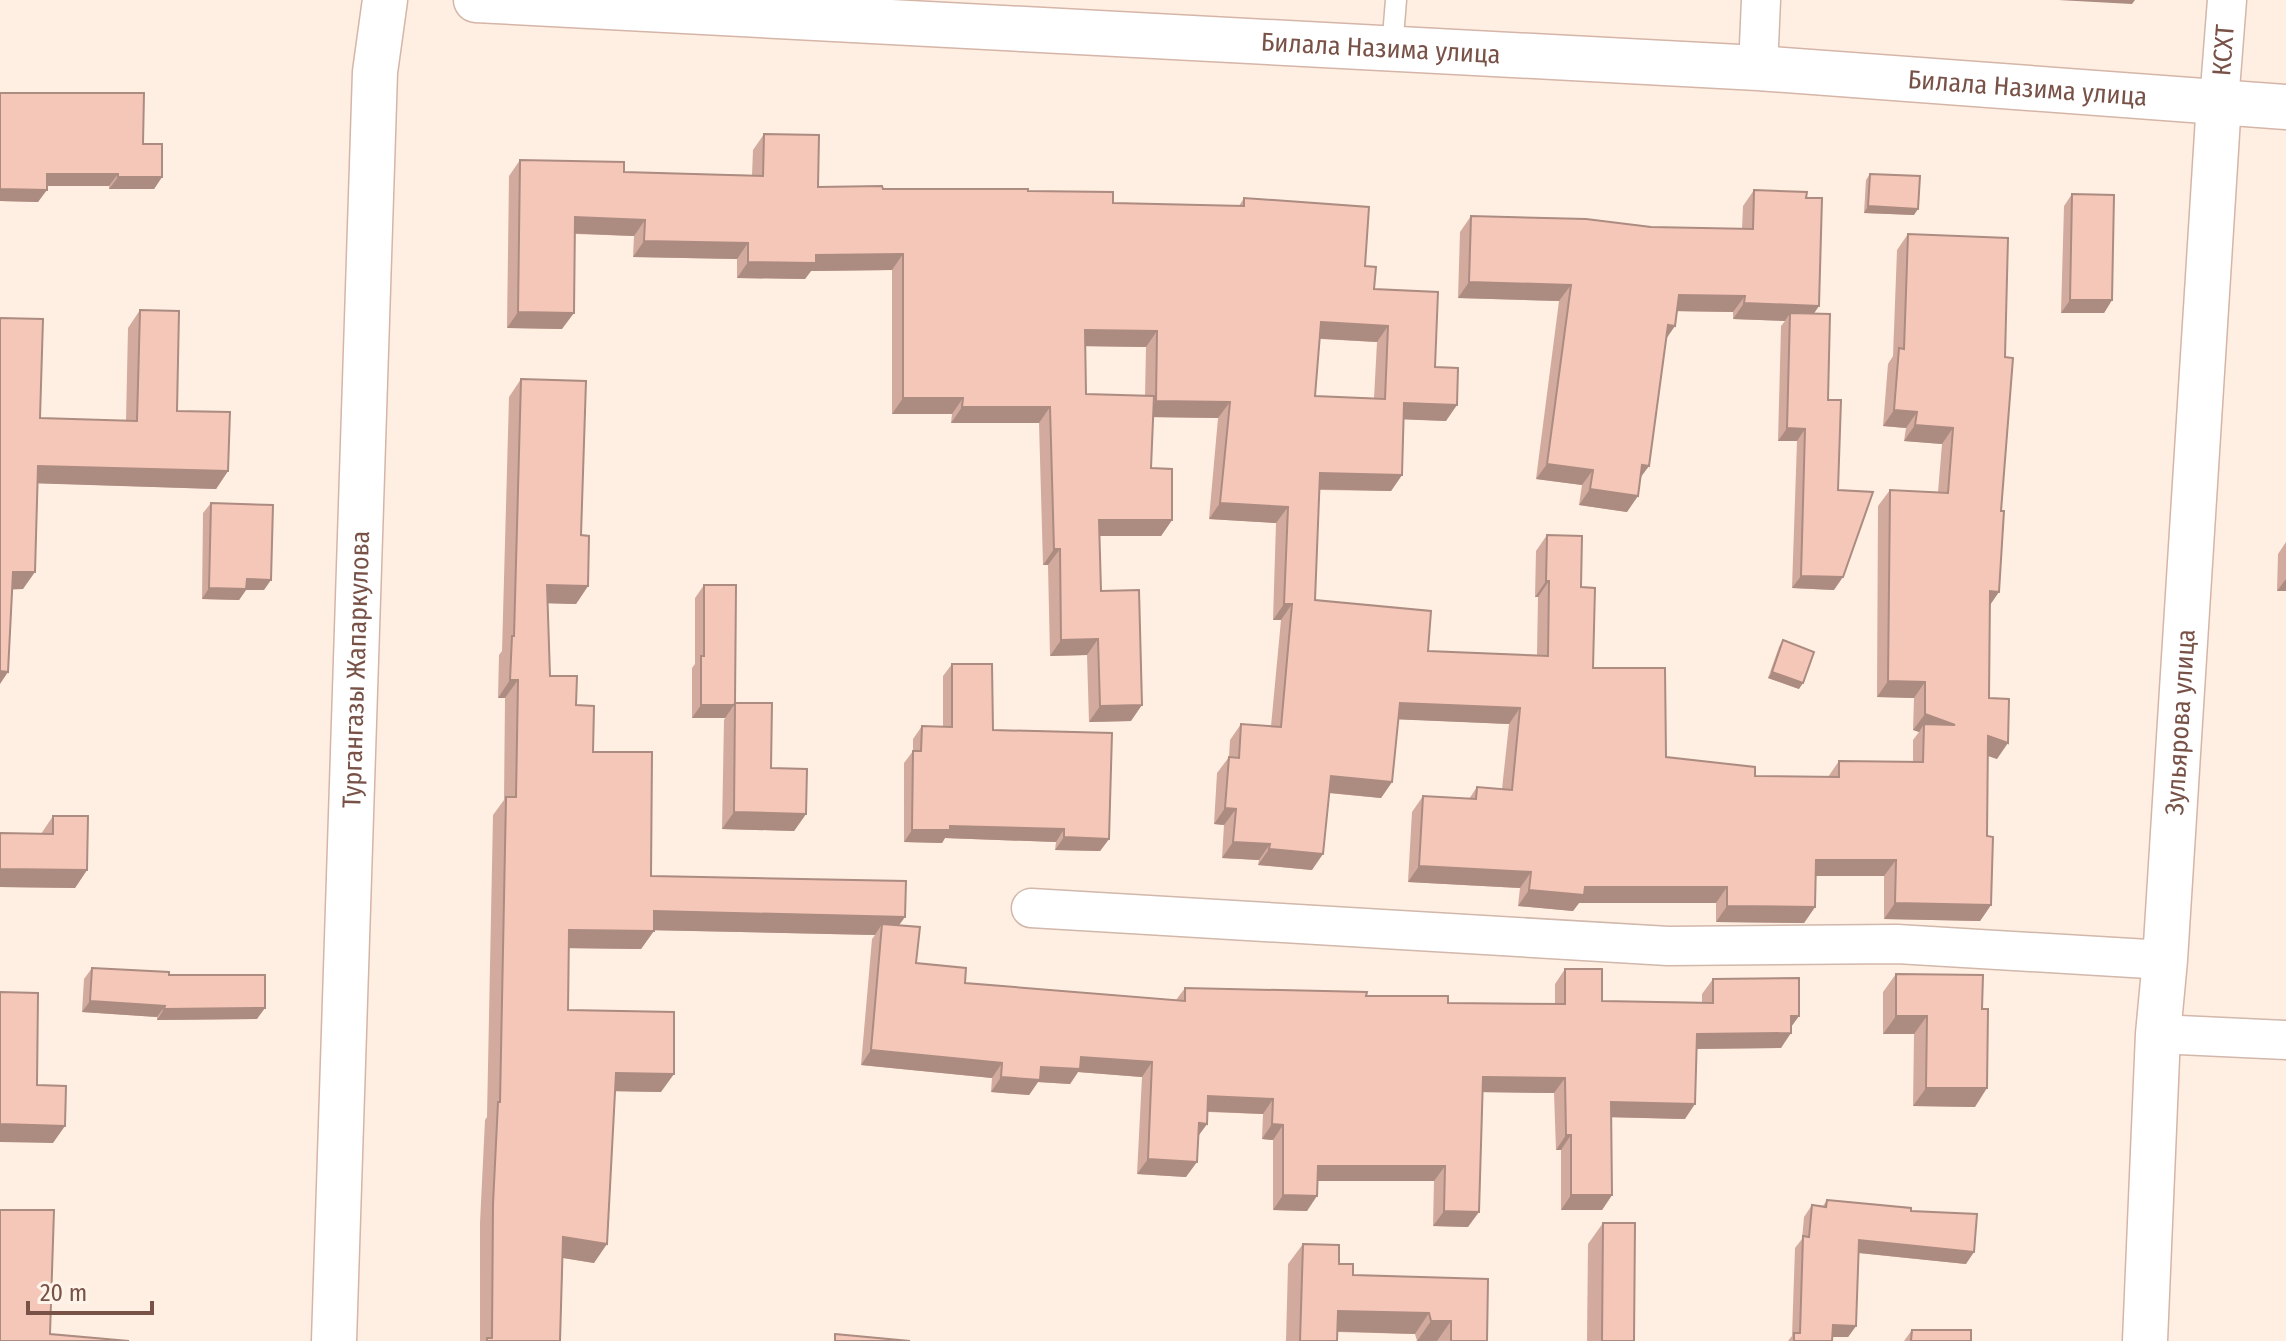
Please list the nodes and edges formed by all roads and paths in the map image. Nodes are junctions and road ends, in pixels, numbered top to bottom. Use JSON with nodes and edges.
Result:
{"nodes":[{"id":1,"x":385,"y":0,"type":"edge"},
{"id":2,"x":476,"y":0,"type":"edge"},
{"id":3,"x":1396,"y":0,"type":"edge"},
{"id":4,"x":1761,"y":0,"type":"edge"},
{"id":5,"x":2227,"y":0,"type":"edge"},
{"id":6,"x":1392,"y":49,"type":"junction"},
{"id":7,"x":1758,"y":68,"type":"junction"},
{"id":8,"x":2219,"y":102,"type":"junction"},
{"id":9,"x":2286,"y":107,"type":"edge"},
{"id":10,"x":1031,"y":908,"type":"dead end"},
{"id":11,"x":2165,"y":960,"type":"junction"},
{"id":12,"x":2158,"y":1034,"type":"junction"},
{"id":13,"x":2286,"y":1040,"type":"edge"},
{"id":14,"x":334,"y":1341,"type":"edge"},
{"id":15,"x":2145,"y":1341,"type":"edge"}],
"edges":[{"from":1,"to":14,"type":"street","name":"Тургангазы Жапаркулова"},
{"from":2,"to":6,"type":"street","name":"Билала Назима улица"},
{"from":3,"to":6,"type":"lane"},
{"from":4,"to":7,"type":"street"},
{"from":5,"to":8,"type":"street","name":"КСХТ"},
{"from":6,"to":7,"type":"street","name":"Билала Назима улица"},
{"from":7,"to":8,"type":"street","name":"Билала Назима улица"},
{"from":8,"to":9,"type":"street","name":"Билала Назима улица"},
{"from":8,"to":11,"type":"street","name":"Зульярова улица"},
{"from":10,"to":11,"type":"street"},
{"from":11,"to":12,"type":"street","name":"Зульярова улица"},
{"from":12,"to":13,"type":"street"},
{"from":12,"to":15,"type":"street","name":"Зульярова улица"}]}
